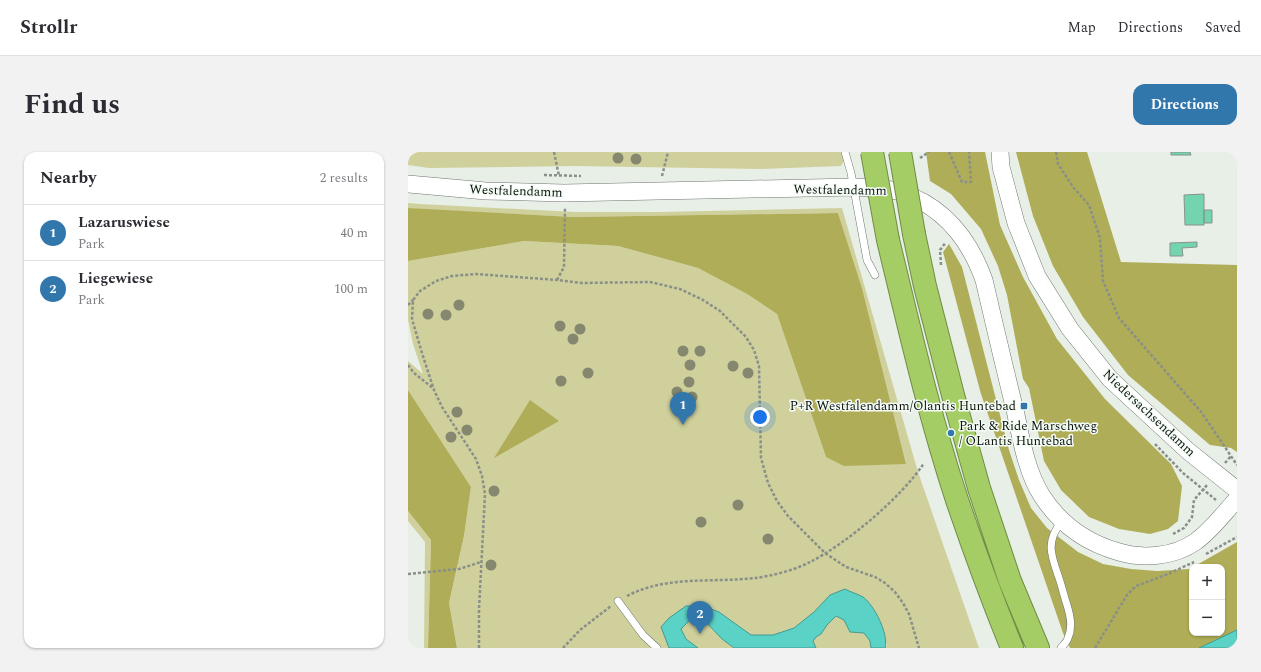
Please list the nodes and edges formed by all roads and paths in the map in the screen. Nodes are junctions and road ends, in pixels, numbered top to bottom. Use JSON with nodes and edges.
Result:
{"nodes":[{"id":1,"x":554,"y":152,"type":"edge"},
{"id":2,"x":668,"y":152,"type":"edge"},
{"id":3,"x":845,"y":152,"type":"edge"},
{"id":4,"x":872,"y":152,"type":"edge"},
{"id":5,"x":900,"y":152,"type":"edge"},
{"id":6,"x":949,"y":152,"type":"edge"},
{"id":7,"x":969,"y":152,"type":"edge"},
{"id":8,"x":1000,"y":152,"type":"edge"},
{"id":9,"x":1056,"y":152,"type":"edge"},
{"id":10,"x":662,"y":176,"type":"dead end"},
{"id":11,"x":408,"y":184,"type":"edge"},
{"id":12,"x":854,"y":187,"type":"junction"},
{"id":13,"x":564,"y":193,"type":"junction"},
{"id":14,"x":875,"y":275,"type":"dead end"},
{"id":15,"x":557,"y":280,"type":"junction"},
{"id":16,"x":413,"y":300,"type":"junction"},
{"id":17,"x":408,"y":305,"type":"edge"},
{"id":18,"x":408,"y":365,"type":"edge"},
{"id":19,"x":434,"y":390,"type":"junction"},
{"id":20,"x":924,"y":463,"type":"dead end"},
{"id":21,"x":1237,"y":466,"type":"edge"},
{"id":22,"x":1203,"y":490,"type":"dead end"},
{"id":23,"x":1237,"y":490,"type":"edge"},
{"id":24,"x":1237,"y":499,"type":"edge"},
{"id":25,"x":1062,"y":521,"type":"junction"},
{"id":26,"x":1169,"y":537,"type":"dead end"},
{"id":27,"x":1237,"y":537,"type":"edge"},
{"id":28,"x":825,"y":553,"type":"junction"},
{"id":29,"x":1202,"y":557,"type":"dead end"},
{"id":30,"x":1196,"y":561,"type":"dead end"},
{"id":31,"x":481,"y":562,"type":"junction"},
{"id":32,"x":408,"y":574,"type":"edge"},
{"id":33,"x":618,"y":602,"type":"junction"},
{"id":34,"x":479,"y":648,"type":"edge"},
{"id":35,"x":563,"y":648,"type":"edge"},
{"id":36,"x":658,"y":648,"type":"edge"},
{"id":37,"x":919,"y":648,"type":"edge"},
{"id":38,"x":1012,"y":648,"type":"edge"},
{"id":39,"x":1038,"y":648,"type":"edge"},
{"id":40,"x":1061,"y":648,"type":"edge"},
{"id":41,"x":1095,"y":648,"type":"edge"}],
"edges":[{"from":1,"to":13,"type":"path"},
{"from":2,"to":10,"type":"path"},
{"from":3,"to":12,"type":"lane"},
{"from":4,"to":38,"type":"highway","bridge":true},
{"from":5,"to":39,"type":"highway","bridge":true},
{"from":6,"to":7,"type":"path"},
{"from":8,"to":23,"type":"street","name":"Niedersachsendamm"},
{"from":9,"to":21,"type":"path"},
{"from":11,"to":13,"type":"street","name":"Westfalendamm"},
{"from":12,"to":13,"type":"street","name":"Westfalendamm"},
{"from":12,"to":14,"type":"lane"},
{"from":12,"to":25,"type":"street","name":"Westfalendamm"},
{"from":13,"to":15,"type":"path"},
{"from":15,"to":16,"type":"path"},
{"from":15,"to":28,"type":"path"},
{"from":16,"to":17,"type":"path"},
{"from":16,"to":19,"type":"path"},
{"from":18,"to":19,"type":"path"},
{"from":19,"to":31,"type":"path"},
{"from":20,"to":28,"type":"path"},
{"from":22,"to":26,"type":"path"},
{"from":24,"to":25,"type":"street","name":"Westfalendamm"},
{"from":25,"to":40,"type":"lane"},
{"from":27,"to":29,"type":"path"},
{"from":28,"to":33,"type":"path"},
{"from":28,"to":37,"type":"path"},
{"from":30,"to":41,"type":"path"},
{"from":31,"to":32,"type":"path"},
{"from":31,"to":34,"type":"path"},
{"from":33,"to":35,"type":"path"},
{"from":33,"to":36,"type":"lane"}]}
